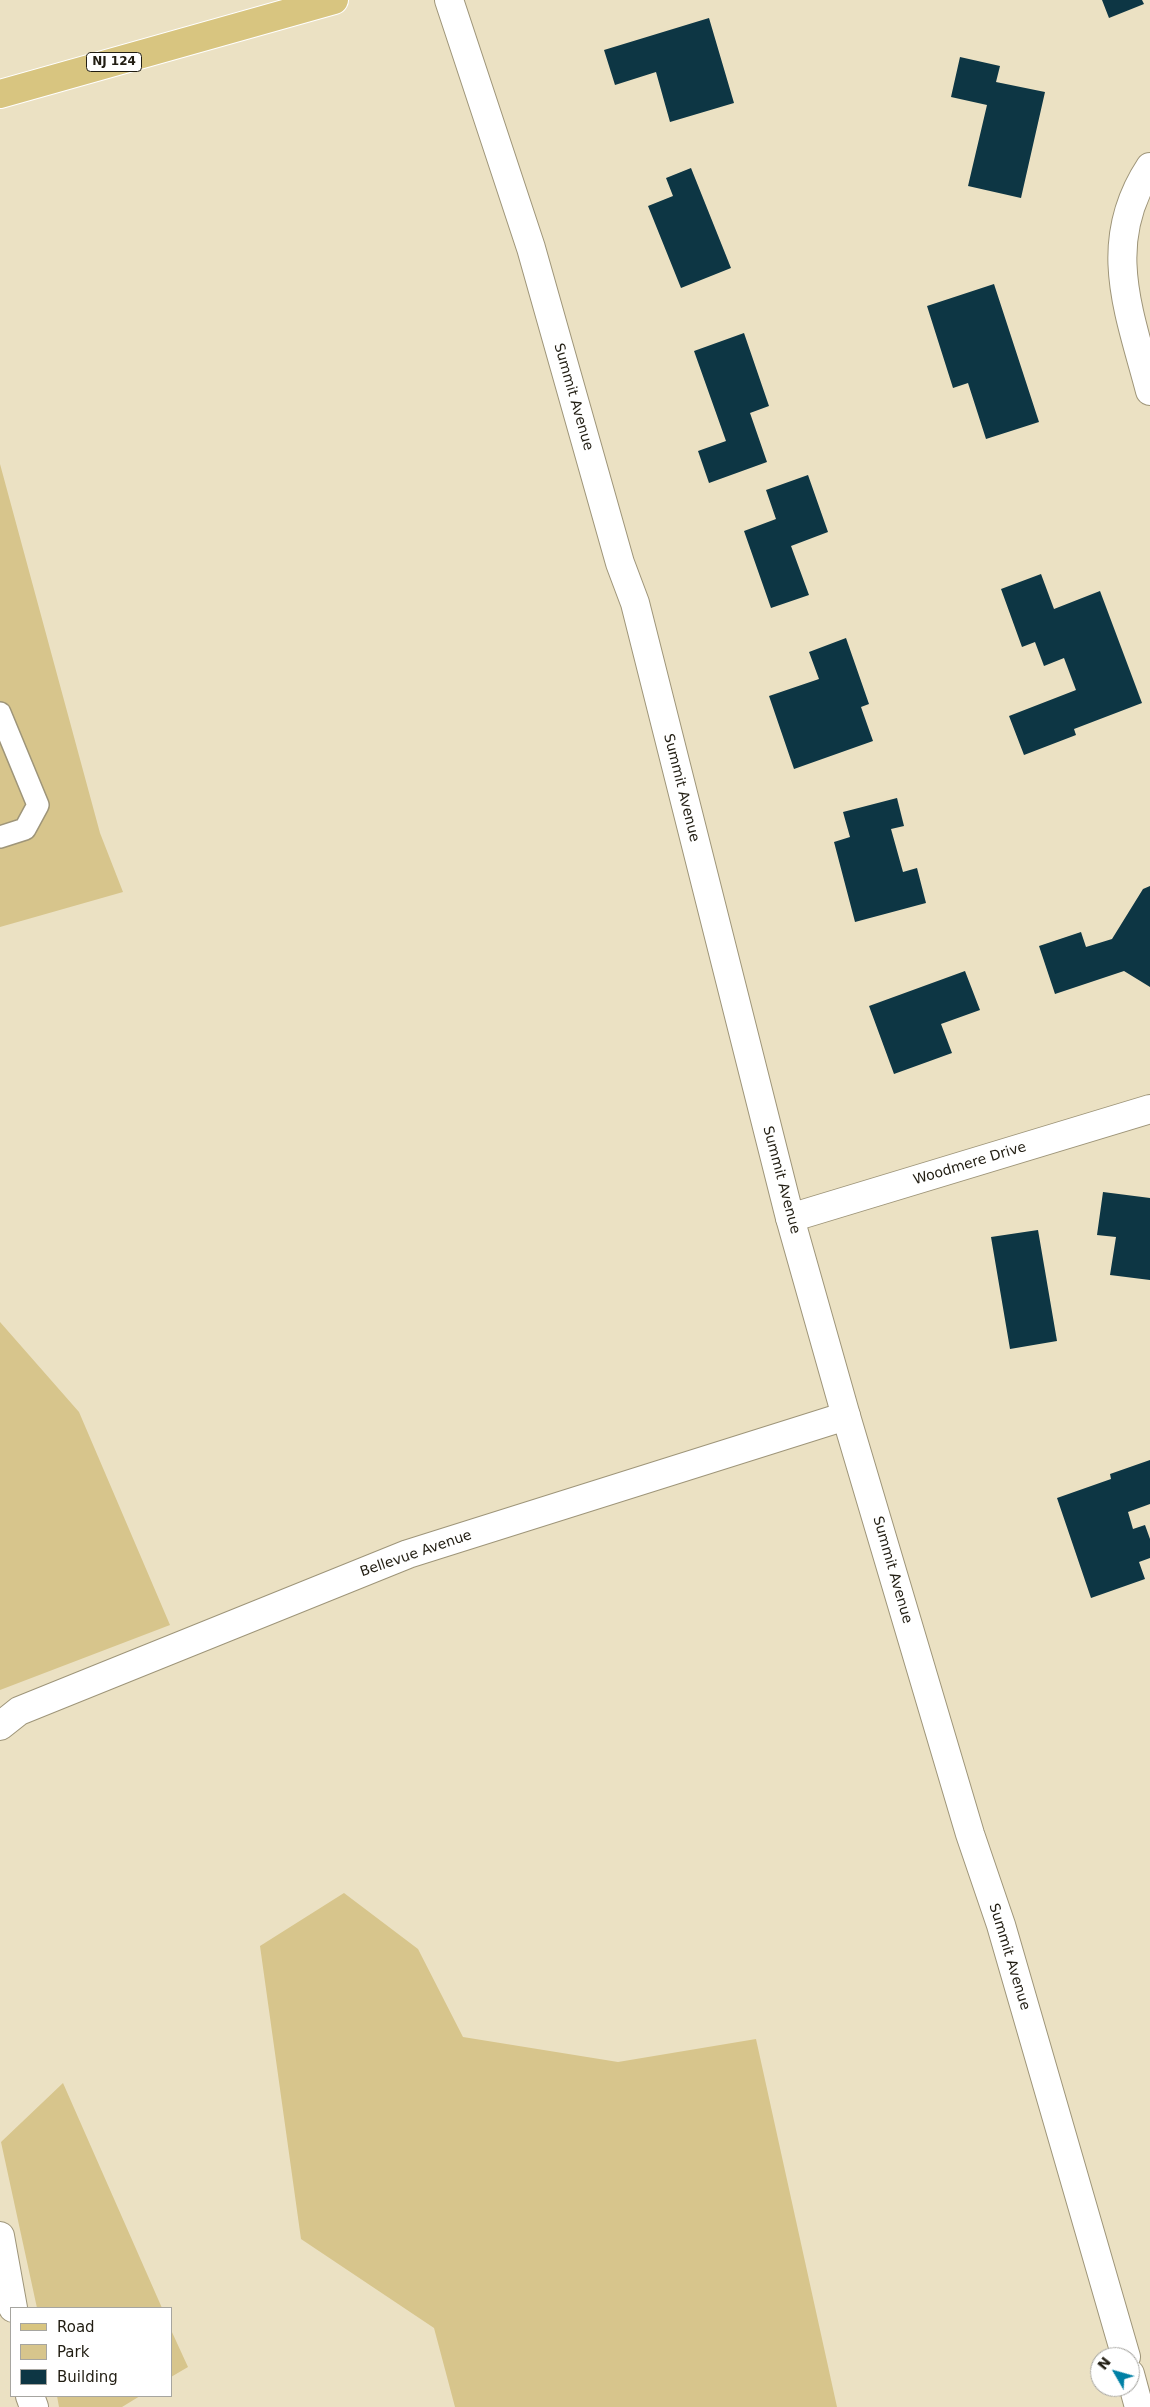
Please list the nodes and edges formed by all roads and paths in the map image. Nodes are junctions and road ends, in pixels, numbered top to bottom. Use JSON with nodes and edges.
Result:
{"nodes":[{"id":1,"x":334,"y":0,"type":"edge"},
{"id":2,"x":449,"y":0,"type":"edge"},
{"id":3,"x":0,"y":94,"type":"edge"},
{"id":4,"x":1150,"y":167,"type":"edge"},
{"id":5,"x":1150,"y":391,"type":"edge"},
{"id":6,"x":0,"y":713,"type":"edge"},
{"id":7,"x":0,"y":837,"type":"edge"},
{"id":8,"x":1150,"y":1109,"type":"edge"},
{"id":9,"x":790,"y":1218,"type":"junction"},
{"id":10,"x":846,"y":1416,"type":"junction"},
{"id":11,"x":0,"y":1726,"type":"edge"},
{"id":12,"x":0,"y":2236,"type":"edge"},
{"id":13,"x":13,"y":2307,"type":"edge"},
{"id":14,"x":1123,"y":2347,"type":"edge"}],
"edges":[{"from":1,"to":3,"type":"main road","number":"NJ 124"},
{"from":2,"to":9,"type":"street","name":"Summit Avenue"},
{"from":4,"to":5,"type":"street"},
{"from":6,"to":7,"type":"lane"},
{"from":8,"to":9,"type":"street","name":"Woodmere Drive"},
{"from":9,"to":10,"type":"street","name":"Summit Avenue"},
{"from":10,"to":11,"type":"street","name":"Bellevue Avenue"},
{"from":10,"to":14,"type":"street","name":"Summit Avenue"},
{"from":12,"to":13,"type":"street"}]}
